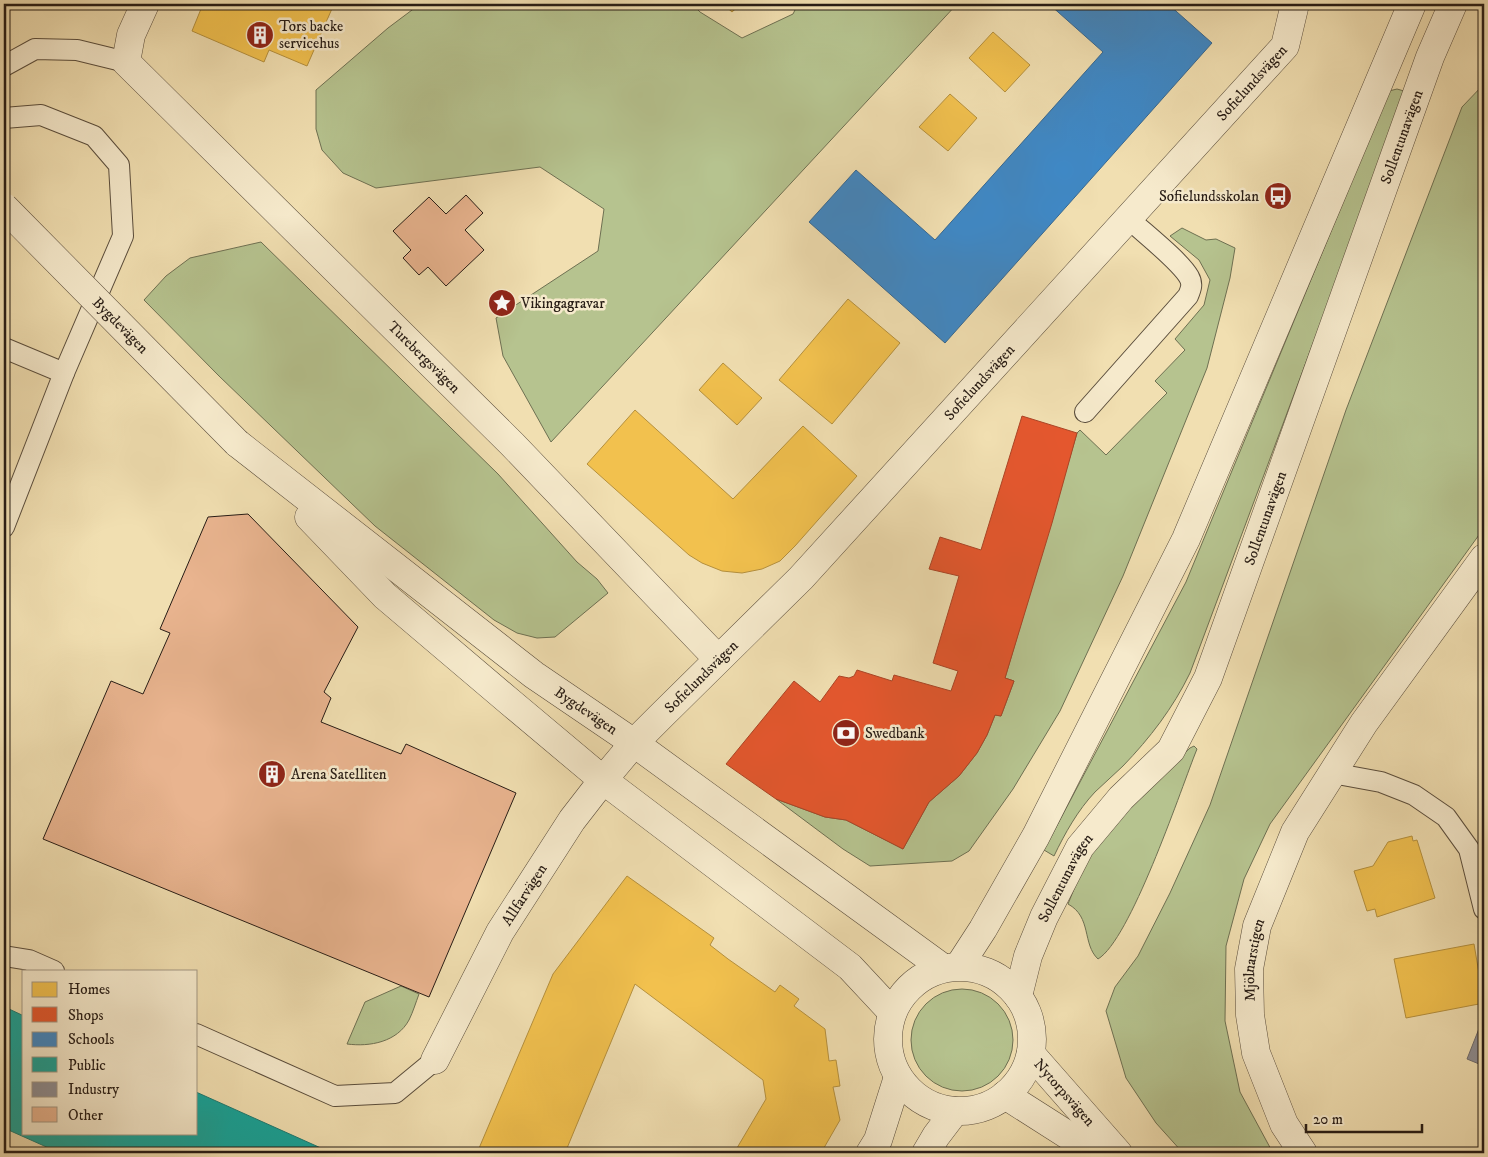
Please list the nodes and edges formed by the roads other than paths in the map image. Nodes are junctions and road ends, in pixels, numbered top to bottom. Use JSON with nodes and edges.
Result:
{"nodes":[{"id":1,"x":145,"y":4,"type":"edge"},
{"id":2,"x":1295,"y":4,"type":"edge"},
{"id":3,"x":1412,"y":4,"type":"edge"},
{"id":4,"x":1453,"y":4,"type":"edge"},
{"id":5,"x":126,"y":62,"type":"junction"},
{"id":6,"x":4,"y":66,"type":"edge"},
{"id":7,"x":4,"y":118,"type":"edge"},
{"id":8,"x":4,"y":208,"type":"edge"},
{"id":9,"x":1128,"y":219,"type":"junction"},
{"id":10,"x":4,"y":348,"type":"edge"},
{"id":11,"x":64,"y":373,"type":"junction"},
{"id":12,"x":1085,"y":412,"type":"dead end"},
{"id":13,"x":237,"y":443,"type":"junction"},
{"id":14,"x":4,"y":527,"type":"edge"},
{"id":15,"x":1484,"y":558,"type":"edge"},
{"id":16,"x":718,"y":658,"type":"junction"},
{"id":17,"x":634,"y":743,"type":"junction"},
{"id":18,"x":1332,"y":774,"type":"junction"},
{"id":19,"x":603,"y":780,"type":"junction"},
{"id":20,"x":1484,"y":909,"type":"edge"},
{"id":21,"x":4,"y":956,"type":"edge"},
{"id":22,"x":951,"y":967,"type":"junction"},
{"id":23,"x":52,"y":970,"type":"edge"},
{"id":24,"x":1018,"y":996,"type":"junction"},
{"id":25,"x":892,"y":1012,"type":"junction"},
{"id":26,"x":198,"y":1035,"type":"edge"},
{"id":27,"x":1031,"y":1054,"type":"junction"},
{"id":28,"x":435,"y":1060,"type":"joint"},
{"id":29,"x":898,"y":1078,"type":"junction"},
{"id":30,"x":1005,"y":1096,"type":"junction"},
{"id":31,"x":955,"y":1111,"type":"junction"},
{"id":32,"x":870,"y":1153,"type":"edge"},
{"id":33,"x":926,"y":1153,"type":"edge"},
{"id":34,"x":1096,"y":1153,"type":"edge"},
{"id":35,"x":1118,"y":1153,"type":"edge"},
{"id":36,"x":1303,"y":1153,"type":"edge"}],
"edges":[{"from":1,"to":5,"type":"street"},
{"from":2,"to":9,"type":"street","name":"Sofielundsvägen"},
{"from":3,"to":22,"type":"street"},
{"from":4,"to":24,"type":"street","name":"Sollentunavägen"},
{"from":5,"to":6,"type":"lane"},
{"from":5,"to":16,"type":"street","name":"Turebergsvägen"},
{"from":7,"to":11,"type":"lane"},
{"from":8,"to":13,"type":"street","name":"Bygdevägen","bridge":true},
{"from":9,"to":12,"type":"lane"},
{"from":9,"to":16,"type":"street","name":"Sofielundsvägen"},
{"from":10,"to":11,"type":"lane"},
{"from":11,"to":14,"type":"lane"},
{"from":13,"to":17,"type":"street","name":"Bygdevägen"},
{"from":13,"to":19,"type":"street","name":"Bygdevägen"},
{"from":15,"to":18,"type":"street","name":"Mjölnarstigen"},
{"from":16,"to":17,"type":"street","name":"Sofielundsvägen"},
{"from":17,"to":19,"type":"street","name":"Allfarvägen"},
{"from":17,"to":22,"type":"street","name":"Bygdevägen"},
{"from":18,"to":20,"type":"lane"},
{"from":18,"to":36,"type":"street","name":"Mjölnarstigen"},
{"from":19,"to":25,"type":"street","name":"Bygdevägen"},
{"from":19,"to":28,"type":"street","name":"Allfarvägen"},
{"from":21,"to":23,"type":"lane"},
{"from":22,"to":24,"type":"street"},
{"from":22,"to":25,"type":"street"},
{"from":24,"to":27,"type":"street"},
{"from":25,"to":29,"type":"street"},
{"from":26,"to":28,"type":"lane"},
{"from":27,"to":30,"type":"street"},
{"from":27,"to":35,"type":"street","name":"Nytorpsvägen"},
{"from":29,"to":31,"type":"street"},
{"from":29,"to":32,"type":"street"},
{"from":30,"to":31,"type":"street"},
{"from":30,"to":34,"type":"street","name":"Nytorpsvägen"},
{"from":31,"to":33,"type":"street"}]}
